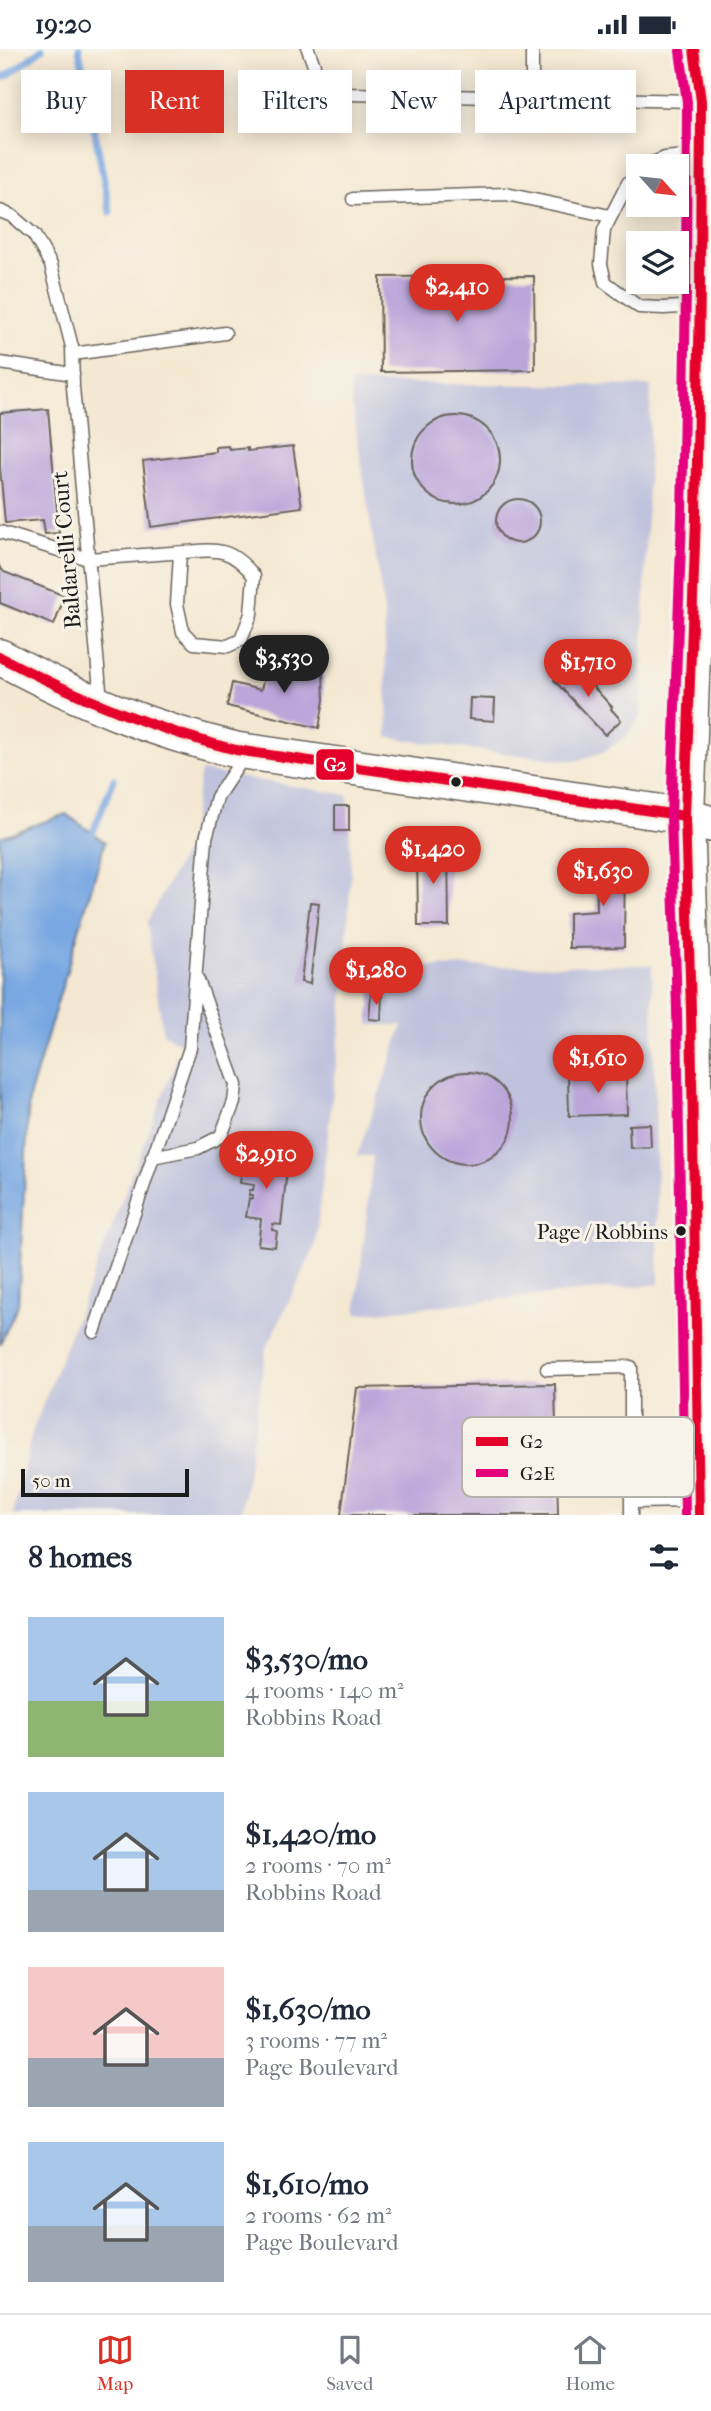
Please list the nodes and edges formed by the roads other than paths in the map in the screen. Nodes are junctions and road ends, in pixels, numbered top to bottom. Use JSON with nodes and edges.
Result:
{"nodes":[{"id":1,"x":308,"y":49,"type":"edge"},
{"id":2,"x":532,"y":49,"type":"edge"},
{"id":3,"x":694,"y":49,"type":"edge"},
{"id":4,"x":706,"y":49,"type":"edge"},
{"id":5,"x":532,"y":70,"type":"edge"},
{"id":6,"x":475,"y":95,"type":"edge"},
{"id":7,"x":636,"y":99,"type":"edge"},
{"id":8,"x":701,"y":101,"type":"junction"},
{"id":9,"x":700,"y":154,"type":"junction"},
{"id":10,"x":690,"y":155,"type":"edge"},
{"id":11,"x":626,"y":187,"type":"edge"},
{"id":12,"x":353,"y":199,"type":"dead end"},
{"id":13,"x":0,"y":211,"type":"edge"},
{"id":14,"x":610,"y":216,"type":"junction"},
{"id":15,"x":699,"y":306,"type":"junction"},
{"id":16,"x":225,"y":333,"type":"dead end"},
{"id":17,"x":73,"y":353,"type":"junction"},
{"id":18,"x":0,"y":363,"type":"edge"},
{"id":19,"x":73,"y":381,"type":"junction"},
{"id":20,"x":711,"y":393,"type":"edge"},
{"id":21,"x":697,"y":448,"type":"junction"},
{"id":22,"x":0,"y":532,"type":"edge"},
{"id":23,"x":180,"y":552,"type":"junction"},
{"id":24,"x":88,"y":559,"type":"junction"},
{"id":25,"x":0,"y":657,"type":"edge"},
{"id":26,"x":101,"y":708,"type":"junction"},
{"id":27,"x":248,"y":752,"type":"junction"},
{"id":28,"x":698,"y":820,"type":"edge"},
{"id":29,"x":196,"y":973,"type":"junction"},
{"id":30,"x":152,"y":1157,"type":"junction"},
{"id":31,"x":93,"y":1332,"type":"dead end"},
{"id":32,"x":547,"y":1369,"type":"dead end"},
{"id":33,"x":631,"y":1417,"type":"edge"},
{"id":34,"x":631,"y":1508,"type":"edge"},
{"id":35,"x":699,"y":1508,"type":"edge"}],
"edges":[{"from":1,"to":6,"type":"lane"},
{"from":2,"to":5,"type":"lane"},
{"from":3,"to":8,"type":"main road"},
{"from":4,"to":8,"type":"main road"},
{"from":7,"to":8,"type":"lane"},
{"from":8,"to":9,"type":"main road"},
{"from":9,"to":10,"type":"lane"},
{"from":9,"to":15,"type":"main road"},
{"from":11,"to":14,"type":"lane"},
{"from":12,"to":14,"type":"lane"},
{"from":13,"to":17,"type":"lane","name":"Baldarelli Court"},
{"from":14,"to":15,"type":"lane"},
{"from":15,"to":21,"type":"main road"},
{"from":16,"to":17,"type":"lane"},
{"from":17,"to":19,"type":"lane","name":"Baldarelli Court"},
{"from":18,"to":19,"type":"lane"},
{"from":19,"to":24,"type":"lane","name":"Baldarelli Court"},
{"from":20,"to":21,"type":"main road"},
{"from":21,"to":28,"type":"main road"},
{"from":22,"to":24,"type":"lane"},
{"from":23,"to":23,"type":"lane"},
{"from":23,"to":24,"type":"lane"},
{"from":24,"to":26,"type":"lane","name":"Baldarelli Court"},
{"from":25,"to":26,"type":"street"},
{"from":26,"to":27,"type":"street"},
{"from":27,"to":28,"type":"street"},
{"from":27,"to":29,"type":"lane"},
{"from":28,"to":35,"type":"main road"},
{"from":29,"to":30,"type":"lane"},
{"from":29,"to":30,"type":"lane"},
{"from":30,"to":31,"type":"lane"},
{"from":32,"to":33,"type":"lane"},
{"from":34,"to":35,"type":"lane"}]}
